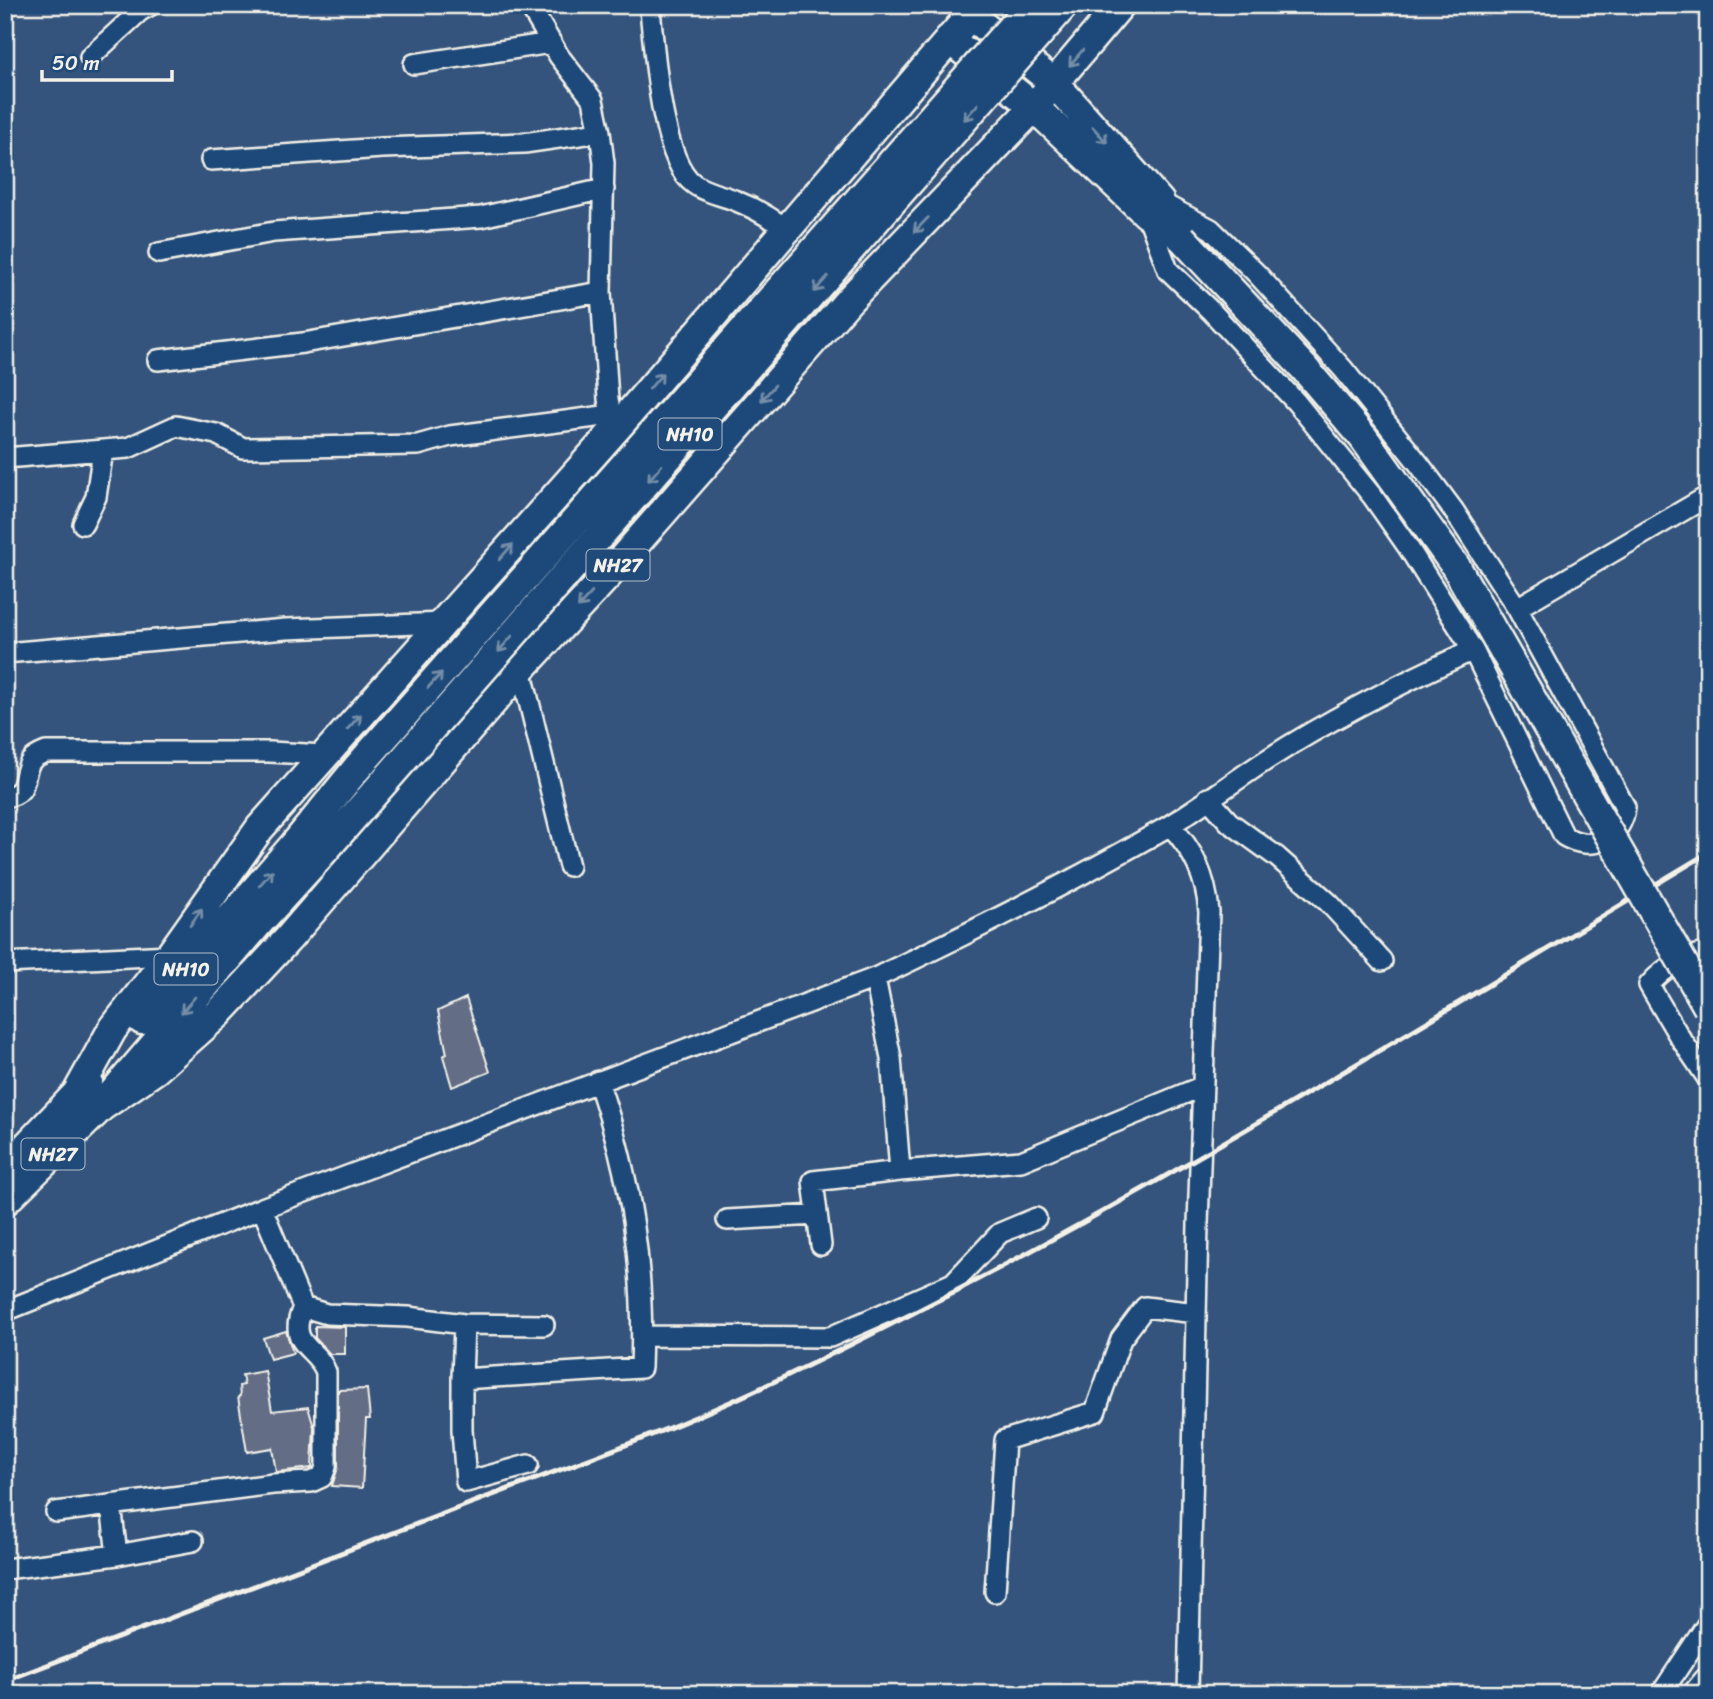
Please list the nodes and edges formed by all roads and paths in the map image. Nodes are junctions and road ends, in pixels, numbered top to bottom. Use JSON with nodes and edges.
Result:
{"nodes":[{"id":1,"x":151,"y":5,"type":"edge"},
{"id":2,"x":529,"y":5,"type":"edge"},
{"id":3,"x":648,"y":5,"type":"edge"},
{"id":4,"x":1031,"y":5,"type":"edge"},
{"id":5,"x":1064,"y":5,"type":"edge"},
{"id":6,"x":1119,"y":5,"type":"edge"},
{"id":7,"x":974,"y":10,"type":"edge"},
{"id":8,"x":949,"y":39,"type":"junction"},
{"id":9,"x":551,"y":44,"type":"junction"},
{"id":10,"x":90,"y":57,"type":"dead end"},
{"id":11,"x":414,"y":64,"type":"dead end"},
{"id":12,"x":1055,"y":84,"type":"junction"},
{"id":13,"x":1034,"y":107,"type":"junction"},
{"id":14,"x":600,"y":132,"type":"junction"},
{"id":15,"x":211,"y":160,"type":"dead end"},
{"id":16,"x":604,"y":189,"type":"junction"},
{"id":17,"x":1163,"y":218,"type":"junction"},
{"id":18,"x":786,"y":229,"type":"junction"},
{"id":19,"x":159,"y":253,"type":"dead end"},
{"id":20,"x":601,"y":292,"type":"junction"},
{"id":21,"x":158,"y":360,"type":"dead end"},
{"id":22,"x":617,"y":418,"type":"junction"},
{"id":23,"x":103,"y":450,"type":"junction"},
{"id":24,"x":5,"y":458,"type":"edge"},
{"id":25,"x":1708,"y":496,"type":"edge"},
{"id":26,"x":83,"y":524,"type":"dead end"},
{"id":27,"x":1517,"y":608,"type":"junction"},
{"id":28,"x":445,"y":622,"type":"junction"},
{"id":29,"x":1473,"y":650,"type":"junction"},
{"id":30,"x":5,"y":653,"type":"edge"},
{"id":31,"x":521,"y":669,"type":"junction"},
{"id":32,"x":324,"y":755,"type":"junction"},
{"id":33,"x":5,"y":797,"type":"edge"},
{"id":34,"x":1208,"y":798,"type":"junction"},
{"id":35,"x":1170,"y":825,"type":"junction"},
{"id":36,"x":305,"y":853,"type":"junction"},
{"id":37,"x":569,"y":866,"type":"dead end"},
{"id":38,"x":1708,"y":953,"type":"edge"},
{"id":39,"x":170,"y":955,"type":"junction"},
{"id":40,"x":1382,"y":961,"type":"dead end"},
{"id":41,"x":5,"y":963,"type":"edge"},
{"id":42,"x":875,"y":978,"type":"junction"},
{"id":43,"x":1708,"y":1007,"type":"edge"},
{"id":44,"x":1708,"y":1079,"type":"edge"},
{"id":45,"x":598,"y":1082,"type":"junction"},
{"id":46,"x":1203,"y":1086,"type":"junction"},
{"id":47,"x":88,"y":1101,"type":"junction"},
{"id":48,"x":5,"y":1169,"type":"edge"},
{"id":49,"x":900,"y":1171,"type":"junction"},
{"id":50,"x":5,"y":1201,"type":"edge"},
{"id":51,"x":262,"y":1209,"type":"junction"},
{"id":52,"x":817,"y":1215,"type":"junction"},
{"id":53,"x":1036,"y":1218,"type":"dead end"},
{"id":54,"x":727,"y":1220,"type":"dead end"},
{"id":55,"x":821,"y":1245,"type":"dead end"},
{"id":56,"x":303,"y":1307,"type":"junction"},
{"id":57,"x":5,"y":1311,"type":"edge"},
{"id":58,"x":1196,"y":1313,"type":"junction"},
{"id":59,"x":464,"y":1324,"type":"junction"},
{"id":60,"x":544,"y":1325,"type":"dead end"},
{"id":61,"x":642,"y":1336,"type":"junction"},
{"id":62,"x":462,"y":1379,"type":"junction"},
{"id":63,"x":528,"y":1465,"type":"dead end"},
{"id":64,"x":111,"y":1505,"type":"junction"},
{"id":65,"x":56,"y":1512,"type":"dead end"},
{"id":66,"x":193,"y":1541,"type":"dead end"},
{"id":67,"x":117,"y":1555,"type":"junction"},
{"id":68,"x":6,"y":1566,"type":"edge"},
{"id":69,"x":995,"y":1591,"type":"dead end"},
{"id":70,"x":1708,"y":1623,"type":"edge"},
{"id":71,"x":1708,"y":1682,"type":"edge"},
{"id":72,"x":1188,"y":1694,"type":"edge"},
{"id":73,"x":1661,"y":1694,"type":"edge"},
{"id":74,"x":1698,"y":1694,"type":"edge"}],
"edges":[{"from":1,"to":10,"type":"street"},
{"from":2,"to":9,"type":"street"},
{"from":3,"to":18,"type":"street"},
{"from":36,"to":4,"type":"highway","number":"NH10","one_way":true,"bridge":true},
{"from":5,"to":36,"type":"highway","number":"NH10","one_way":true,"bridge":true},
{"from":6,"to":12,"type":"highway","number":"NH27","one_way":true},
{"from":7,"to":8,"type":"highway","number":"NH27"},
{"from":7,"to":12,"type":"highway"},
{"from":8,"to":13,"type":"highway"},
{"from":8,"to":18,"type":"highway","number":"NH27"},
{"from":9,"to":11,"type":"street"},
{"from":9,"to":14,"type":"street"},
{"from":12,"to":13,"type":"highway","number":"NH27"},
{"from":12,"to":17,"type":"highway","one_way":true},
{"from":13,"to":17,"type":"highway"},
{"from":13,"to":31,"type":"highway","number":"NH27","one_way":true},
{"from":14,"to":15,"type":"street"},
{"from":14,"to":16,"type":"street"},
{"from":16,"to":19,"type":"street"},
{"from":16,"to":20,"type":"street"},
{"from":17,"to":27,"type":"street"},
{"from":17,"to":29,"type":"street"},
{"from":17,"to":43,"type":"highway","bridge":true},
{"from":22,"to":18,"type":"highway","number":"NH27","one_way":true},
{"from":20,"to":21,"type":"street"},
{"from":20,"to":22,"type":"street"},
{"from":22,"to":23,"type":"street"},
{"from":28,"to":22,"type":"highway","number":"NH27","one_way":true},
{"from":23,"to":24,"type":"street"},
{"from":23,"to":26,"type":"street"},
{"from":25,"to":27,"type":"street"},
{"from":27,"to":29,"type":"street"},
{"from":28,"to":30,"type":"street"},
{"from":32,"to":28,"type":"highway","number":"NH27","one_way":true},
{"from":29,"to":34,"type":"street"},
{"from":31,"to":37,"type":"street"},
{"from":31,"to":47,"type":"highway","number":"NH27"},
{"from":32,"to":33,"type":"street"},
{"from":39,"to":32,"type":"highway","number":"NH27","one_way":true},
{"from":34,"to":35,"type":"street"},
{"from":34,"to":40,"type":"street"},
{"from":35,"to":42,"type":"street"},
{"from":35,"to":46,"type":"street"},
{"from":36,"to":47,"type":"highway","number":"NH10"},
{"from":38,"to":44,"type":"street"},
{"from":39,"to":41,"type":"street"},
{"from":39,"to":47,"type":"highway","number":"NH27"},
{"from":42,"to":45,"type":"street"},
{"from":42,"to":49,"type":"street"},
{"from":45,"to":51,"type":"street"},
{"from":45,"to":61,"type":"street"},
{"from":46,"to":49,"type":"street"},
{"from":46,"to":58,"type":"street"},
{"from":47,"to":48,"type":"highway","number":"NH27"},
{"from":47,"to":50,"type":"highway","number":"NH27"},
{"from":49,"to":52,"type":"street"},
{"from":51,"to":56,"type":"street"},
{"from":51,"to":57,"type":"street"},
{"from":52,"to":54,"type":"street"},
{"from":52,"to":55,"type":"street"},
{"from":53,"to":61,"type":"street"},
{"from":56,"to":59,"type":"street"},
{"from":56,"to":64,"type":"street"},
{"from":58,"to":69,"type":"street"},
{"from":58,"to":72,"type":"street"},
{"from":59,"to":60,"type":"street"},
{"from":59,"to":62,"type":"street"},
{"from":61,"to":62,"type":"street"},
{"from":62,"to":63,"type":"street"},
{"from":64,"to":65,"type":"street"},
{"from":64,"to":67,"type":"street"},
{"from":66,"to":67,"type":"street"},
{"from":67,"to":68,"type":"street"},
{"from":70,"to":73,"type":"street"},
{"from":71,"to":74,"type":"highway"}]}
